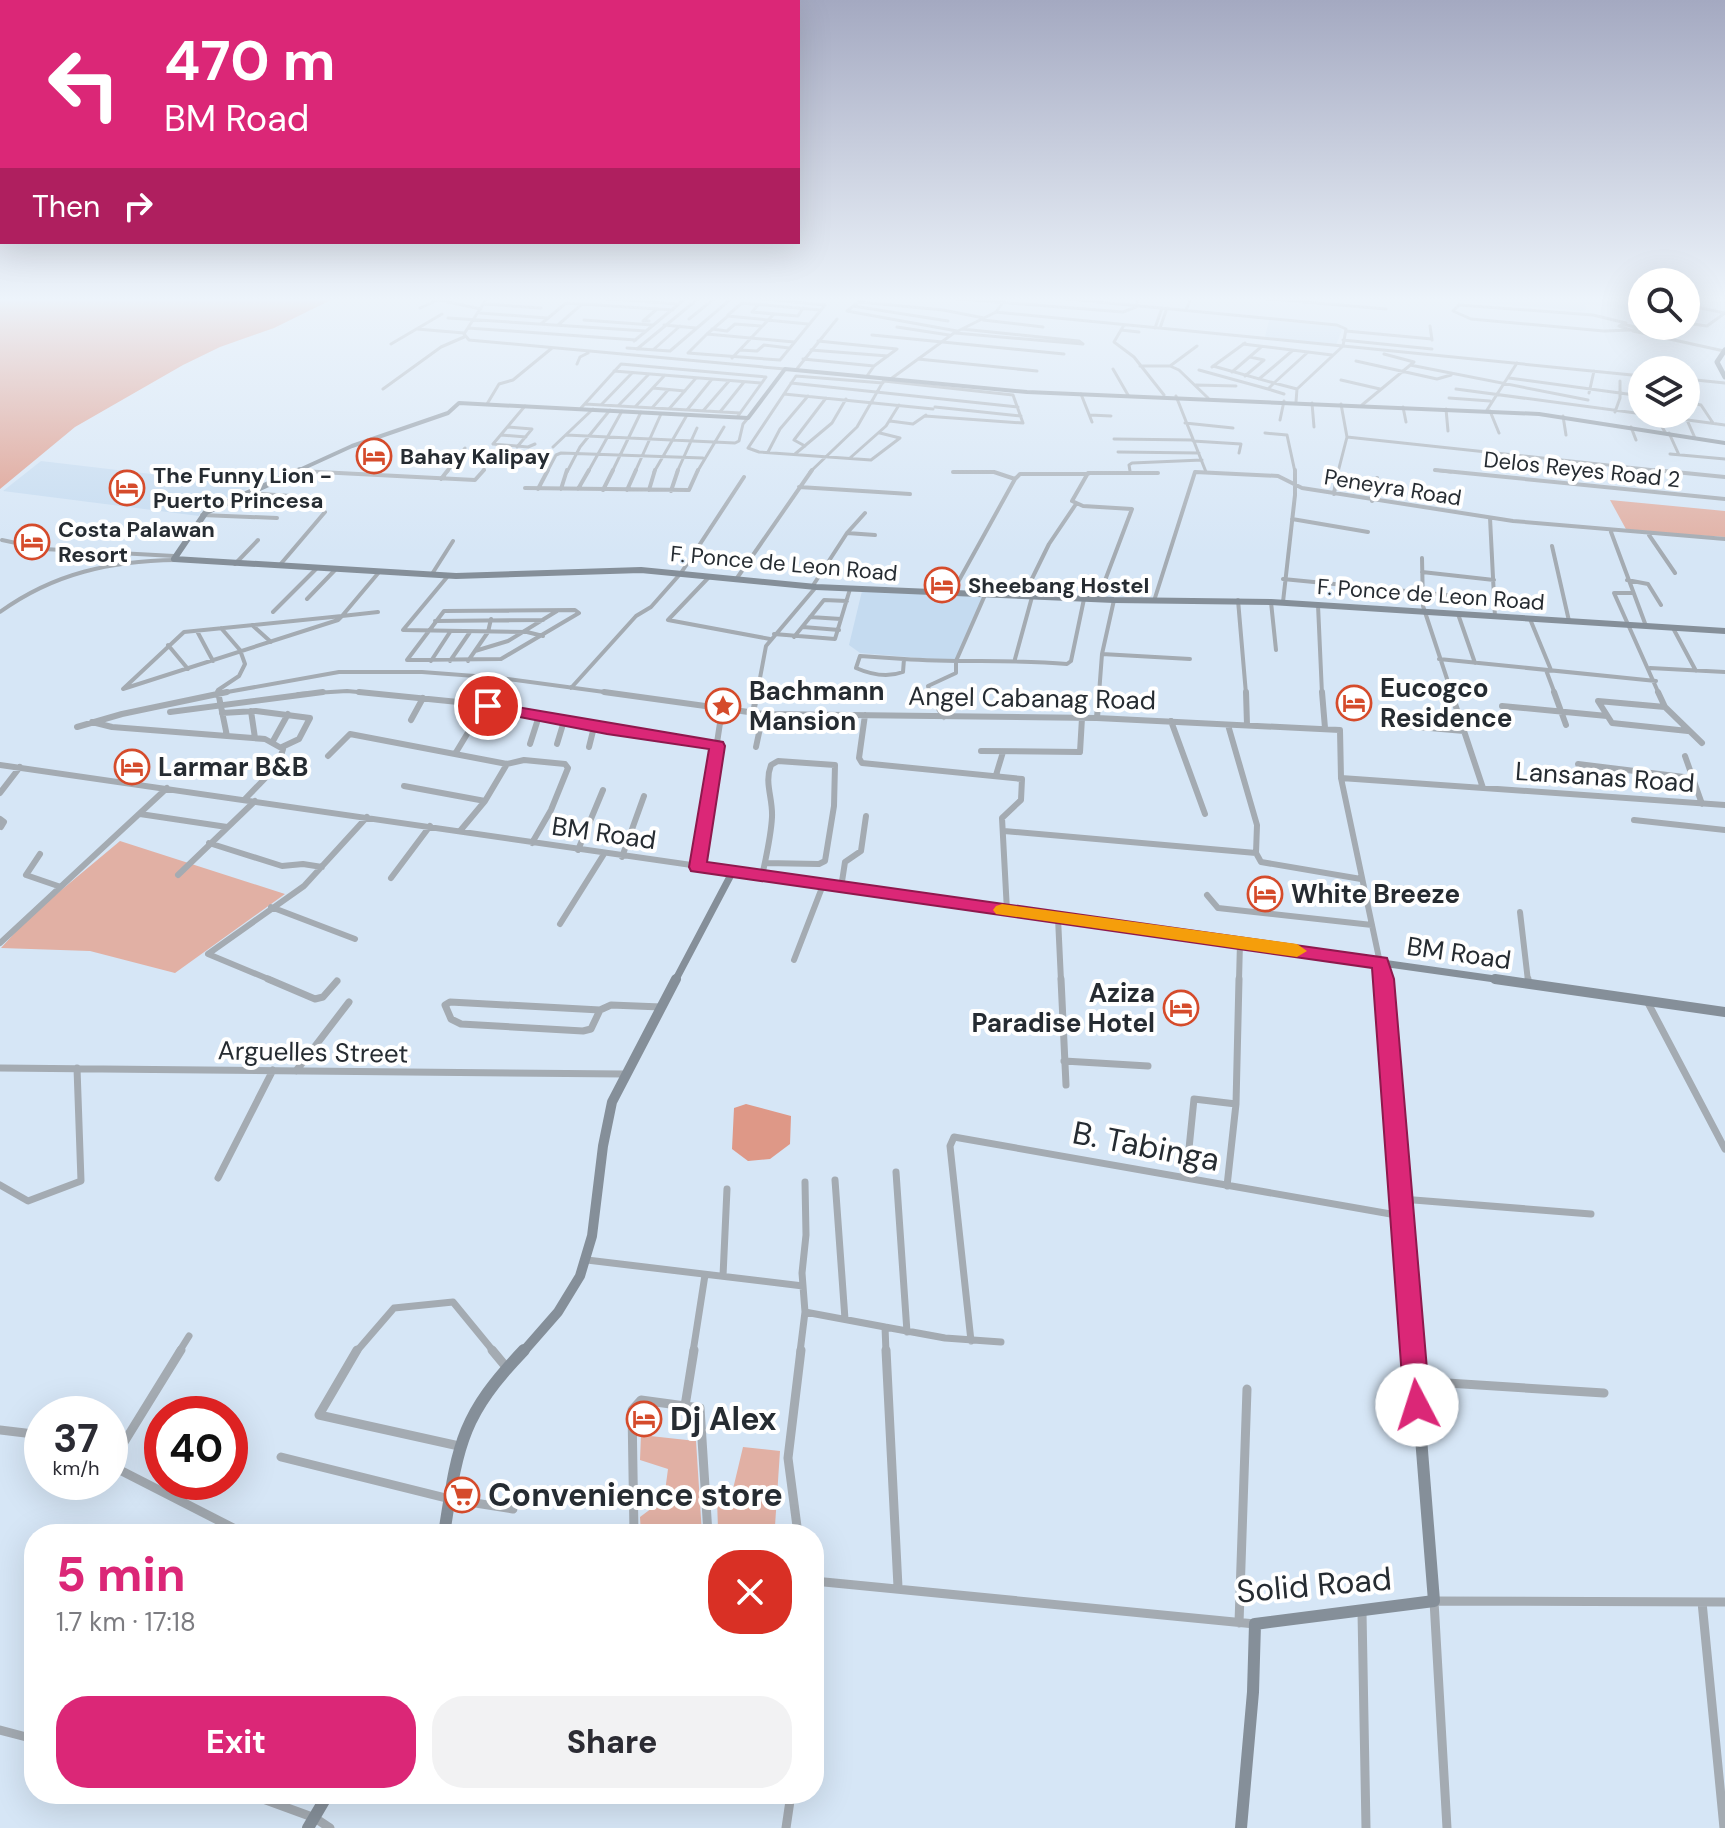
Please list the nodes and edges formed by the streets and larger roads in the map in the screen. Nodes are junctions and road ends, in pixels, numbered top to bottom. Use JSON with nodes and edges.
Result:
{"nodes":[{"id":1,"x":389,"y":383,"type":"edge"},
{"id":2,"x":501,"y":383,"type":"edge"},
{"id":3,"x":602,"y":383,"type":"edge"},
{"id":4,"x":622,"y":383,"type":"edge"},
{"id":5,"x":641,"y":383,"type":"edge"},
{"id":6,"x":657,"y":383,"type":"edge"},
{"id":7,"x":692,"y":383,"type":"edge"},
{"id":8,"x":709,"y":383,"type":"edge"},
{"id":9,"x":727,"y":383,"type":"edge"},
{"id":10,"x":743,"y":383,"type":"edge"},
{"id":11,"x":761,"y":383,"type":"edge"},
{"id":12,"x":774,"y":383,"type":"edge"},
{"id":13,"x":791,"y":383,"type":"edge"},
{"id":14,"x":794,"y":383,"type":"edge"},
{"id":15,"x":865,"y":383,"type":"edge"},
{"id":16,"x":884,"y":383,"type":"edge"},
{"id":17,"x":914,"y":383,"type":"edge"},
{"id":18,"x":932,"y":383,"type":"edge"},
{"id":19,"x":1121,"y":383,"type":"edge"},
{"id":20,"x":1154,"y":383,"type":"edge"},
{"id":21,"x":1246,"y":383,"type":"edge"},
{"id":22,"x":1274,"y":383,"type":"edge"},
{"id":23,"x":1275,"y":383,"type":"edge"},
{"id":24,"x":1303,"y":383,"type":"edge"},
{"id":25,"x":1355,"y":383,"type":"edge"},
{"id":26,"x":1388,"y":383,"type":"edge"},
{"id":27,"x":1494,"y":383,"type":"edge"},
{"id":28,"x":1548,"y":383,"type":"edge"},
{"id":29,"x":1591,"y":383,"type":"edge"},
{"id":30,"x":1620,"y":383,"type":"edge"},
{"id":31,"x":1196,"y":385,"type":"joint"},
{"id":32,"x":1503,"y":385,"type":"junction"},
{"id":33,"x":1236,"y":386,"type":"dead end"},
{"id":34,"x":653,"y":388,"type":"junction"},
{"id":35,"x":383,"y":389,"type":"dead end"},
{"id":36,"x":669,"y":389,"type":"junction"},
{"id":37,"x":1268,"y":389,"type":"junction"},
{"id":38,"x":1297,"y":389,"type":"junction"},
{"id":39,"x":1380,"y":389,"type":"junction"},
{"id":40,"x":1456,"y":389,"type":"dead end"},
{"id":41,"x":1590,"y":389,"type":"junction"},
{"id":42,"x":863,"y":390,"type":"junction"},
{"id":43,"x":685,"y":391,"type":"junction"},
{"id":44,"x":878,"y":391,"type":"junction"},
{"id":45,"x":1620,"y":393,"type":"junction"},
{"id":46,"x":784,"y":394,"type":"junction"},
{"id":47,"x":1081,"y":394,"type":"junction"},
{"id":48,"x":1284,"y":394,"type":"dead end"},
{"id":49,"x":1496,"y":394,"type":"junction"},
{"id":50,"x":1628,"y":394,"type":"edge"},
{"id":51,"x":1128,"y":395,"type":"junction"},
{"id":52,"x":1164,"y":395,"type":"junction"},
{"id":53,"x":808,"y":396,"type":"junction"},
{"id":54,"x":1176,"y":396,"type":"junction"},
{"id":55,"x":826,"y":398,"type":"junction"},
{"id":56,"x":1208,"y":398,"type":"junction"},
{"id":57,"x":1449,"y":398,"type":"dead end"},
{"id":58,"x":846,"y":399,"type":"junction"},
{"id":59,"x":944,"y":399,"type":"junction"},
{"id":60,"x":1588,"y":400,"type":"junction"},
{"id":61,"x":1284,"y":401,"type":"junction"},
{"id":62,"x":1490,"y":401,"type":"junction"},
{"id":63,"x":872,"y":402,"type":"junction"},
{"id":64,"x":1296,"y":402,"type":"junction"},
{"id":65,"x":1312,"y":403,"type":"junction"},
{"id":66,"x":487,"y":404,"type":"junction"},
{"id":67,"x":1341,"y":404,"type":"junction"},
{"id":68,"x":601,"y":405,"type":"junction"},
{"id":69,"x":899,"y":405,"type":"junction"},
{"id":70,"x":1362,"y":405,"type":"junction"},
{"id":71,"x":1700,"y":405,"type":"edge"},
{"id":72,"x":525,"y":406,"type":"junction"},
{"id":73,"x":635,"y":407,"type":"junction"},
{"id":74,"x":1018,"y":407,"type":"junction"},
{"id":75,"x":1403,"y":407,"type":"junction"},
{"id":76,"x":620,"y":408,"type":"junction"},
{"id":77,"x":652,"y":408,"type":"junction"},
{"id":78,"x":934,"y":408,"type":"junction"},
{"id":79,"x":1585,"y":408,"type":"junction"},
{"id":80,"x":593,"y":409,"type":"junction"},
{"id":81,"x":669,"y":409,"type":"junction"},
{"id":82,"x":1446,"y":409,"type":"junction"},
{"id":83,"x":610,"y":410,"type":"junction"},
{"id":84,"x":703,"y":411,"type":"junction"},
{"id":85,"x":1488,"y":411,"type":"junction"},
{"id":86,"x":641,"y":412,"type":"junction"},
{"id":87,"x":687,"y":412,"type":"junction"},
{"id":88,"x":720,"y":412,"type":"junction"},
{"id":89,"x":1615,"y":412,"type":"junction"},
{"id":90,"x":1628,"y":413,"type":"edge"},
{"id":91,"x":661,"y":414,"type":"junction"},
{"id":92,"x":1090,"y":415,"type":"junction"},
{"id":93,"x":925,"y":416,"type":"junction"},
{"id":94,"x":1021,"y":416,"type":"junction"},
{"id":95,"x":1111,"y":416,"type":"dead end"},
{"id":96,"x":1563,"y":416,"type":"junction"},
{"id":97,"x":748,"y":418,"type":"junction"},
{"id":98,"x":1581,"y":419,"type":"junction"},
{"id":99,"x":1280,"y":420,"type":"dead end"},
{"id":100,"x":890,"y":421,"type":"junction"},
{"id":101,"x":1092,"y":422,"type":"dead end"},
{"id":102,"x":1406,"y":422,"type":"dead end"},
{"id":103,"x":1700,"y":422,"type":"edge"},
{"id":104,"x":1185,"y":423,"type":"junction"},
{"id":105,"x":1713,"y":423,"type":"junction"},
{"id":106,"x":1725,"y":425,"type":"edge"},
{"id":107,"x":508,"y":427,"type":"junction"},
{"id":108,"x":724,"y":427,"type":"dead end"},
{"id":109,"x":1314,"y":427,"type":"dead end"},
{"id":110,"x":1628,"y":427,"type":"edge"},
{"id":111,"x":697,"y":428,"type":"dead end"},
{"id":112,"x":1233,"y":428,"type":"dead end"},
{"id":113,"x":1630,"y":428,"type":"edge"},
{"id":114,"x":1636,"y":428,"type":"edge"},
{"id":115,"x":1664,"y":428,"type":"edge"},
{"id":116,"x":1691,"y":428,"type":"edge"},
{"id":117,"x":1448,"y":431,"type":"dead end"},
{"id":118,"x":880,"y":433,"type":"junction"},
{"id":119,"x":1265,"y":433,"type":"dead end"},
{"id":120,"x":1499,"y":433,"type":"dead end"},
{"id":121,"x":1667,"y":433,"type":"junction"},
{"id":122,"x":501,"y":435,"type":"junction"},
{"id":123,"x":566,"y":435,"type":"junction"},
{"id":124,"x":1243,"y":435,"type":"dead end"},
{"id":125,"x":1566,"y":435,"type":"dead end"},
{"id":126,"x":526,"y":437,"type":"junction"},
{"id":127,"x":587,"y":437,"type":"junction"},
{"id":128,"x":607,"y":437,"type":"junction"},
{"id":129,"x":1345,"y":438,"type":"junction"},
{"id":130,"x":1695,"y":438,"type":"junction"},
{"id":131,"x":627,"y":439,"type":"junction"},
{"id":132,"x":649,"y":439,"type":"junction"},
{"id":133,"x":1114,"y":439,"type":"dead end"},
{"id":134,"x":671,"y":440,"type":"junction"},
{"id":135,"x":1636,"y":440,"type":"dead end"},
{"id":136,"x":691,"y":441,"type":"junction"},
{"id":137,"x":1193,"y":441,"type":"junction"},
{"id":138,"x":712,"y":443,"type":"junction"},
{"id":139,"x":1725,"y":443,"type":"edge"},
{"id":140,"x":535,"y":444,"type":"dead end"},
{"id":141,"x":1241,"y":444,"type":"junction"},
{"id":142,"x":805,"y":446,"type":"junction"},
{"id":143,"x":517,"y":447,"type":"junction"},
{"id":144,"x":553,"y":447,"type":"dead end"},
{"id":145,"x":465,"y":448,"type":"dead end"},
{"id":146,"x":768,"y":452,"type":"junction"},
{"id":147,"x":1118,"y":452,"type":"dead end"},
{"id":148,"x":578,"y":453,"type":"junction"},
{"id":149,"x":1199,"y":453,"type":"junction"},
{"id":150,"x":1239,"y":453,"type":"dead end"},
{"id":151,"x":598,"y":454,"type":"junction"},
{"id":152,"x":795,"y":454,"type":"junction"},
{"id":153,"x":1670,"y":454,"type":"dead end"},
{"id":154,"x":619,"y":455,"type":"junction"},
{"id":155,"x":1679,"y":455,"type":"junction"},
{"id":156,"x":641,"y":456,"type":"junction"},
{"id":157,"x":823,"y":456,"type":"junction"},
{"id":158,"x":662,"y":457,"type":"junction"},
{"id":159,"x":682,"y":458,"type":"junction"},
{"id":160,"x":703,"y":458,"type":"junction"},
{"id":161,"x":850,"y":458,"type":"junction"},
{"id":162,"x":1725,"y":459,"type":"edge"},
{"id":163,"x":1202,"y":460,"type":"junction"},
{"id":164,"x":484,"y":469,"type":"dead end"},
{"id":165,"x":1435,"y":470,"type":"dead end"},
{"id":166,"x":300,"y":471,"type":"junction"},
{"id":167,"x":1130,"y":471,"type":"junction"},
{"id":168,"x":953,"y":472,"type":"dead end"},
{"id":169,"x":1206,"y":472,"type":"junction"},
{"id":170,"x":1158,"y":473,"type":"dead end"},
{"id":171,"x":1088,"y":474,"type":"junction"},
{"id":172,"x":744,"y":477,"type":"dead end"},
{"id":173,"x":1725,"y":477,"type":"edge"},
{"id":174,"x":1377,"y":478,"type":"dead end"},
{"id":175,"x":441,"y":479,"type":"junction"},
{"id":176,"x":1015,"y":479,"type":"junction"},
{"id":177,"x":1295,"y":486,"type":"junction"},
{"id":178,"x":799,"y":487,"type":"junction"},
{"id":179,"x":525,"y":488,"type":"dead end"},
{"id":180,"x":538,"y":489,"type":"junction"},
{"id":181,"x":561,"y":489,"type":"junction"},
{"id":182,"x":578,"y":489,"type":"junction"},
{"id":183,"x":603,"y":490,"type":"junction"},
{"id":184,"x":627,"y":490,"type":"junction"},
{"id":185,"x":649,"y":490,"type":"junction"},
{"id":186,"x":671,"y":491,"type":"junction"},
{"id":187,"x":244,"y":493,"type":"junction"},
{"id":188,"x":910,"y":494,"type":"dead end"},
{"id":189,"x":1334,"y":494,"type":"junction"},
{"id":190,"x":291,"y":496,"type":"dead end"},
{"id":191,"x":1725,"y":499,"type":"edge"},
{"id":192,"x":1372,"y":501,"type":"junction"},
{"id":193,"x":224,"y":503,"type":"junction"},
{"id":194,"x":1076,"y":504,"type":"junction"},
{"id":195,"x":266,"y":506,"type":"dead end"},
{"id":196,"x":325,"y":512,"type":"dead end"},
{"id":197,"x":865,"y":513,"type":"dead end"},
{"id":198,"x":202,"y":515,"type":"junction"},
{"id":199,"x":277,"y":518,"type":"dead end"},
{"id":200,"x":1490,"y":518,"type":"junction"},
{"id":201,"x":1292,"y":519,"type":"junction"},
{"id":202,"x":1368,"y":532,"type":"dead end"},
{"id":203,"x":1611,"y":532,"type":"junction"},
{"id":204,"x":847,"y":533,"type":"junction"},
{"id":205,"x":875,"y":535,"type":"dead end"},
{"id":206,"x":1649,"y":535,"type":"junction"},
{"id":207,"x":1725,"y":539,"type":"edge"},
{"id":208,"x":2,"y":540,"type":"edge"},
{"id":209,"x":258,"y":540,"type":"dead end"},
{"id":210,"x":453,"y":541,"type":"dead end"},
{"id":211,"x":1552,"y":546,"type":"dead end"},
{"id":212,"x":1422,"y":558,"type":"dead end"},
{"id":213,"x":176,"y":559,"type":"junction"},
{"id":214,"x":235,"y":564,"type":"junction"},
{"id":215,"x":279,"y":566,"type":"junction"},
{"id":216,"x":317,"y":568,"type":"junction"},
{"id":217,"x":336,"y":569,"type":"junction"},
{"id":218,"x":380,"y":571,"type":"junction"},
{"id":219,"x":1422,"y":572,"type":"junction"},
{"id":220,"x":681,"y":573,"type":"junction"},
{"id":221,"x":1675,"y":573,"type":"dead end"},
{"id":222,"x":432,"y":574,"type":"junction"},
{"id":223,"x":448,"y":576,"type":"junction"},
{"id":224,"x":710,"y":576,"type":"junction"},
{"id":225,"x":737,"y":578,"type":"junction"},
{"id":226,"x":1283,"y":579,"type":"junction"},
{"id":227,"x":1375,"y":579,"type":"dead end"},
{"id":228,"x":1494,"y":580,"type":"junction"},
{"id":229,"x":1627,"y":580,"type":"junction"},
{"id":230,"x":814,"y":587,"type":"junction"},
{"id":231,"x":850,"y":589,"type":"junction"},
{"id":232,"x":1375,"y":590,"type":"junction"},
{"id":233,"x":952,"y":593,"type":"junction"},
{"id":234,"x":1631,"y":593,"type":"junction"},
{"id":235,"x":1423,"y":594,"type":"junction"},
{"id":236,"x":985,"y":595,"type":"junction"},
{"id":237,"x":1447,"y":595,"type":"dead end"},
{"id":238,"x":1028,"y":597,"type":"junction"},
{"id":239,"x":307,"y":599,"type":"dead end"},
{"id":240,"x":1084,"y":599,"type":"junction"},
{"id":241,"x":1098,"y":599,"type":"junction"},
{"id":242,"x":1114,"y":600,"type":"junction"},
{"id":243,"x":1238,"y":600,"type":"junction"},
{"id":244,"x":847,"y":601,"type":"junction"},
{"id":245,"x":1154,"y":601,"type":"junction"},
{"id":246,"x":1271,"y":602,"type":"junction"},
{"id":247,"x":1283,"y":602,"type":"junction"},
{"id":248,"x":1318,"y":605,"type":"junction"},
{"id":249,"x":1661,"y":605,"type":"dead end"},
{"id":250,"x":558,"y":610,"type":"junction"},
{"id":251,"x":497,"y":611,"type":"junction"},
{"id":252,"x":0,"y":612,"type":"edge"},
{"id":253,"x":273,"y":612,"type":"dead end"},
{"id":254,"x":378,"y":612,"type":"dead end"},
{"id":255,"x":1425,"y":612,"type":"junction"},
{"id":256,"x":1458,"y":614,"type":"junction"},
{"id":257,"x":345,"y":615,"type":"junction"},
{"id":258,"x":810,"y":617,"type":"junction"},
{"id":259,"x":1495,"y":617,"type":"junction"},
{"id":260,"x":841,"y":619,"type":"junction"},
{"id":261,"x":1530,"y":619,"type":"junction"},
{"id":262,"x":490,"y":620,"type":"junction"},
{"id":263,"x":543,"y":620,"type":"junction"},
{"id":264,"x":281,"y":621,"type":"junction"},
{"id":265,"x":434,"y":621,"type":"junction"},
{"id":266,"x":1569,"y":621,"type":"junction"},
{"id":267,"x":252,"y":625,"type":"junction"},
{"id":268,"x":1628,"y":625,"type":"junction"},
{"id":269,"x":1646,"y":626,"type":"junction"},
{"id":270,"x":802,"y":627,"type":"junction"},
{"id":271,"x":221,"y":628,"type":"junction"},
{"id":272,"x":1673,"y":628,"type":"junction"},
{"id":273,"x":839,"y":630,"type":"junction"},
{"id":274,"x":197,"y":631,"type":"junction"},
{"id":275,"x":426,"y":631,"type":"junction"},
{"id":276,"x":1725,"y":631,"type":"edge"},
{"id":277,"x":450,"y":632,"type":"junction"},
{"id":278,"x":470,"y":632,"type":"junction"},
{"id":279,"x":488,"y":632,"type":"junction"},
{"id":280,"x":527,"y":632,"type":"junction"},
{"id":281,"x":292,"y":635,"type":"junction"},
{"id":282,"x":543,"y":636,"type":"junction"},
{"id":283,"x":772,"y":636,"type":"junction"},
{"id":284,"x":794,"y":637,"type":"junction"},
{"id":285,"x":271,"y":642,"type":"junction"},
{"id":286,"x":168,"y":645,"type":"junction"},
{"id":287,"x":1276,"y":650,"type":"dead end"},
{"id":288,"x":475,"y":651,"type":"junction"},
{"id":289,"x":242,"y":652,"type":"junction"},
{"id":290,"x":1102,"y":654,"type":"junction"},
{"id":291,"x":904,"y":659,"type":"junction"},
{"id":292,"x":1015,"y":659,"type":"junction"},
{"id":293,"x":1190,"y":659,"type":"dead end"},
{"id":294,"x":1439,"y":659,"type":"junction"},
{"id":295,"x":213,"y":661,"type":"junction"},
{"id":296,"x":431,"y":661,"type":"junction"},
{"id":297,"x":450,"y":661,"type":"junction"},
{"id":298,"x":468,"y":661,"type":"junction"},
{"id":299,"x":956,"y":661,"type":"junction"},
{"id":300,"x":1475,"y":663,"type":"junction"},
{"id":301,"x":146,"y":665,"type":"junction"},
{"id":302,"x":1650,"y":668,"type":"junction"},
{"id":303,"x":188,"y":669,"type":"junction"},
{"id":304,"x":1548,"y":670,"type":"junction"},
{"id":305,"x":1696,"y":671,"type":"junction"},
{"id":306,"x":1725,"y":672,"type":"edge"},
{"id":307,"x":163,"y":678,"type":"junction"},
{"id":308,"x":1656,"y":681,"type":"junction"},
{"id":309,"x":571,"y":688,"type":"junction"},
{"id":310,"x":217,"y":694,"type":"junction"},
{"id":311,"x":423,"y":698,"type":"junction"},
{"id":312,"x":219,"y":704,"type":"junction"},
{"id":313,"x":484,"y":706,"type":"junction"},
{"id":314,"x":1502,"y":706,"type":"dead end"},
{"id":315,"x":1665,"y":707,"type":"junction"},
{"id":316,"x":722,"y":710,"type":"junction"},
{"id":317,"x":251,"y":711,"type":"junction"},
{"id":318,"x":170,"y":712,"type":"dead end"},
{"id":319,"x":1560,"y":712,"type":"junction"},
{"id":320,"x":222,"y":713,"type":"junction"},
{"id":321,"x":753,"y":713,"type":"junction"},
{"id":322,"x":288,"y":714,"type":"junction"},
{"id":323,"x":763,"y":714,"type":"junction"},
{"id":324,"x":865,"y":715,"type":"junction"},
{"id":325,"x":539,"y":716,"type":"junction"},
{"id":326,"x":1607,"y":716,"type":"junction"},
{"id":327,"x":944,"y":717,"type":"junction"},
{"id":328,"x":1082,"y":718,"type":"junction"},
{"id":329,"x":1097,"y":718,"type":"junction"},
{"id":330,"x":411,"y":720,"type":"dead end"},
{"id":331,"x":564,"y":721,"type":"junction"},
{"id":332,"x":1171,"y":721,"type":"junction"},
{"id":333,"x":92,"y":722,"type":"junction"},
{"id":334,"x":1384,"y":724,"type":"dead end"},
{"id":335,"x":1228,"y":725,"type":"junction"},
{"id":336,"x":1247,"y":725,"type":"junction"},
{"id":337,"x":1566,"y":725,"type":"dead end"},
{"id":338,"x":77,"y":727,"type":"dead end"},
{"id":339,"x":594,"y":727,"type":"junction"},
{"id":340,"x":1325,"y":728,"type":"junction"},
{"id":341,"x":1464,"y":731,"type":"junction"},
{"id":342,"x":1688,"y":731,"type":"junction"},
{"id":343,"x":227,"y":736,"type":"junction"},
{"id":344,"x":255,"y":738,"type":"junction"},
{"id":345,"x":273,"y":741,"type":"junction"},
{"id":346,"x":1702,"y":743,"type":"dead end"},
{"id":347,"x":530,"y":744,"type":"dead end"},
{"id":348,"x":557,"y":744,"type":"dead end"},
{"id":349,"x":717,"y":746,"type":"junction"},
{"id":350,"x":282,"y":747,"type":"junction"},
{"id":351,"x":589,"y":747,"type":"dead end"},
{"id":352,"x":756,"y":747,"type":"dead end"},
{"id":353,"x":981,"y":751,"type":"dead end"},
{"id":354,"x":1003,"y":752,"type":"junction"},
{"id":355,"x":455,"y":754,"type":"junction"},
{"id":356,"x":328,"y":756,"type":"dead end"},
{"id":357,"x":1685,"y":756,"type":"dead end"},
{"id":358,"x":507,"y":764,"type":"junction"},
{"id":359,"x":1578,"y":764,"type":"dead end"},
{"id":360,"x":0,"y":765,"type":"edge"},
{"id":361,"x":20,"y":767,"type":"junction"},
{"id":362,"x":996,"y":775,"type":"junction"},
{"id":363,"x":1341,"y":778,"type":"junction"},
{"id":364,"x":1692,"y":778,"type":"junction"},
{"id":365,"x":404,"y":786,"type":"dead end"},
{"id":366,"x":167,"y":788,"type":"junction"},
{"id":367,"x":1483,"y":788,"type":"junction"},
{"id":368,"x":603,"y":790,"type":"dead end"},
{"id":369,"x":0,"y":793,"type":"edge"},
{"id":370,"x":644,"y":796,"type":"dead end"},
{"id":371,"x":245,"y":799,"type":"junction"},
{"id":372,"x":255,"y":801,"type":"junction"},
{"id":373,"x":485,"y":801,"type":"junction"},
{"id":374,"x":1702,"y":804,"type":"junction"},
{"id":375,"x":1725,"y":805,"type":"edge"},
{"id":376,"x":140,"y":814,"type":"junction"},
{"id":377,"x":1205,"y":814,"type":"dead end"},
{"id":378,"x":866,"y":816,"type":"dead end"},
{"id":379,"x":367,"y":817,"type":"junction"},
{"id":380,"x":0,"y":819,"type":"edge"},
{"id":381,"x":1634,"y":820,"type":"dead end"},
{"id":382,"x":430,"y":826,"type":"junction"},
{"id":383,"x":1,"y":827,"type":"edge"},
{"id":384,"x":227,"y":827,"type":"junction"},
{"id":385,"x":1725,"y":830,"type":"edge"},
{"id":386,"x":460,"y":831,"type":"junction"},
{"id":387,"x":1004,"y":831,"type":"junction"},
{"id":388,"x":209,"y":843,"type":"junction"},
{"id":389,"x":532,"y":843,"type":"junction"},
{"id":390,"x":578,"y":850,"type":"junction"},
{"id":391,"x":1256,"y":853,"type":"junction"},
{"id":392,"x":40,"y":854,"type":"dead end"},
{"id":393,"x":604,"y":854,"type":"junction"},
{"id":394,"x":622,"y":857,"type":"junction"},
{"id":395,"x":765,"y":863,"type":"junction"},
{"id":396,"x":322,"y":867,"type":"junction"},
{"id":397,"x":698,"y":867,"type":"junction"},
{"id":398,"x":733,"y":871,"type":"junction"},
{"id":399,"x":178,"y":875,"type":"dead end"},
{"id":400,"x":762,"y":876,"type":"junction"},
{"id":401,"x":391,"y":878,"type":"dead end"},
{"id":402,"x":1361,"y":879,"type":"junction"},
{"id":403,"x":823,"y":885,"type":"junction"},
{"id":404,"x":58,"y":886,"type":"junction"},
{"id":405,"x":841,"y":888,"type":"junction"},
{"id":406,"x":1207,"y":895,"type":"dead end"},
{"id":407,"x":271,"y":907,"type":"junction"},
{"id":408,"x":1007,"y":911,"type":"junction"},
{"id":409,"x":1520,"y":912,"type":"dead end"},
{"id":410,"x":1058,"y":918,"type":"junction"},
{"id":411,"x":560,"y":924,"type":"dead end"},
{"id":412,"x":1372,"y":925,"type":"junction"},
{"id":413,"x":355,"y":939,"type":"dead end"},
{"id":414,"x":1240,"y":942,"type":"junction"},
{"id":415,"x":0,"y":943,"type":"edge"},
{"id":416,"x":794,"y":960,"type":"dead end"},
{"id":417,"x":1380,"y":963,"type":"junction"},
{"id":418,"x":337,"y":981,"type":"dead end"},
{"id":419,"x":1528,"y":983,"type":"junction"},
{"id":420,"x":1647,"y":1001,"type":"junction"},
{"id":421,"x":349,"y":1002,"type":"dead end"},
{"id":422,"x":661,"y":1007,"type":"junction"},
{"id":423,"x":600,"y":1010,"type":"junction"},
{"id":424,"x":1725,"y":1012,"type":"edge"},
{"id":425,"x":1064,"y":1061,"type":"junction"},
{"id":426,"x":1148,"y":1066,"type":"dead end"},
{"id":427,"x":0,"y":1068,"type":"edge"},
{"id":428,"x":77,"y":1068,"type":"junction"},
{"id":429,"x":273,"y":1070,"type":"junction"},
{"id":430,"x":296,"y":1071,"type":"junction"},
{"id":431,"x":624,"y":1074,"type":"junction"},
{"id":432,"x":1066,"y":1085,"type":"dead end"},
{"id":433,"x":1236,"y":1104,"type":"junction"},
{"id":434,"x":1725,"y":1149,"type":"edge"},
{"id":435,"x":896,"y":1172,"type":"dead end"},
{"id":436,"x":218,"y":1178,"type":"dead end"},
{"id":437,"x":1186,"y":1178,"type":"junction"},
{"id":438,"x":835,"y":1180,"type":"dead end"},
{"id":439,"x":805,"y":1182,"type":"dead end"},
{"id":440,"x":0,"y":1185,"type":"edge"},
{"id":441,"x":1227,"y":1186,"type":"junction"},
{"id":442,"x":727,"y":1189,"type":"dead end"},
{"id":443,"x":1401,"y":1199,"type":"junction"},
{"id":444,"x":1591,"y":1214,"type":"dead end"},
{"id":445,"x":1402,"y":1216,"type":"junction"},
{"id":446,"x":587,"y":1260,"type":"junction"},
{"id":447,"x":705,"y":1275,"type":"junction"},
{"id":448,"x":723,"y":1276,"type":"junction"},
{"id":449,"x":803,"y":1286,"type":"junction"},
{"id":450,"x":805,"y":1312,"type":"junction"},
{"id":451,"x":845,"y":1319,"type":"junction"},
{"id":452,"x":885,"y":1327,"type":"junction"},
{"id":453,"x":907,"y":1332,"type":"junction"},
{"id":454,"x":189,"y":1336,"type":"dead end"},
{"id":455,"x":971,"y":1341,"type":"junction"},
{"id":456,"x":1001,"y":1342,"type":"dead end"},
{"id":457,"x":507,"y":1368,"type":"junction"},
{"id":458,"x":1415,"y":1381,"type":"junction"},
{"id":459,"x":1247,"y":1389,"type":"dead end"},
{"id":460,"x":1604,"y":1393,"type":"dead end"},
{"id":461,"x":685,"y":1406,"type":"junction"},
{"id":462,"x":0,"y":1430,"type":"edge"},
{"id":463,"x":24,"y":1433,"type":"edge"},
{"id":464,"x":128,"y":1436,"type":"edge"},
{"id":465,"x":459,"y":1446,"type":"junction"},
{"id":466,"x":281,"y":1457,"type":"dead end"},
{"id":467,"x":128,"y":1474,"type":"edge"},
{"id":468,"x":450,"y":1499,"type":"junction"},
{"id":469,"x":513,"y":1509,"type":"dead end"},
{"id":470,"x":225,"y":1524,"type":"edge"},
{"id":471,"x":446,"y":1524,"type":"edge"},
{"id":472,"x":634,"y":1524,"type":"edge"},
{"id":473,"x":707,"y":1524,"type":"edge"},
{"id":474,"x":796,"y":1524,"type":"edge"},
{"id":475,"x":824,"y":1582,"type":"edge"},
{"id":476,"x":898,"y":1587,"type":"junction"},
{"id":477,"x":1434,"y":1601,"type":"junction"},
{"id":478,"x":1702,"y":1602,"type":"junction"},
{"id":479,"x":1725,"y":1602,"type":"edge"},
{"id":480,"x":1362,"y":1610,"type":"junction"},
{"id":481,"x":1239,"y":1623,"type":"junction"},
{"id":482,"x":1255,"y":1624,"type":"junction"},
{"id":483,"x":0,"y":1730,"type":"edge"},
{"id":484,"x":24,"y":1736,"type":"edge"},
{"id":485,"x":270,"y":1804,"type":"edge"},
{"id":486,"x":322,"y":1804,"type":"edge"},
{"id":487,"x":790,"y":1804,"type":"edge"},
{"id":488,"x":311,"y":1823,"type":"edge"},
{"id":489,"x":330,"y":1828,"type":"edge"},
{"id":490,"x":786,"y":1828,"type":"edge"},
{"id":491,"x":1241,"y":1828,"type":"edge"},
{"id":492,"x":1366,"y":1828,"type":"edge"},
{"id":493,"x":1447,"y":1828,"type":"edge"},
{"id":494,"x":1724,"y":1828,"type":"edge"}],
"edges":[{"from":1,"to":35,"type":"street"},
{"from":2,"to":66,"type":"street"},
{"from":3,"to":68,"type":"street"},
{"from":4,"to":68,"type":"street"},
{"from":5,"to":76,"type":"street"},
{"from":6,"to":34,"type":"street"},
{"from":7,"to":43,"type":"street"},
{"from":8,"to":87,"type":"street"},
{"from":9,"to":84,"type":"street"},
{"from":10,"to":88,"type":"street"},
{"from":11,"to":88,"type":"street"},
{"from":12,"to":97,"type":"street"},
{"from":13,"to":46,"type":"street"},
{"from":14,"to":42,"type":"street"},
{"from":15,"to":42,"type":"street"},
{"from":16,"to":44,"type":"street"},
{"from":17,"to":74,"type":"street"},
{"from":18,"to":47,"type":"street"},
{"from":19,"to":51,"type":"street"},
{"from":20,"to":52,"type":"street"},
{"from":21,"to":37,"type":"street"},
{"from":22,"to":37,"type":"street"},
{"from":23,"to":38,"type":"street"},
{"from":24,"to":38,"type":"street"},
{"from":25,"to":39,"type":"street"},
{"from":26,"to":39,"type":"street"},
{"from":27,"to":32,"type":"street"},
{"from":28,"to":41,"type":"street"},
{"from":29,"to":41,"type":"street"},
{"from":30,"to":45,"type":"street"},
{"from":31,"to":33,"type":"street"},
{"from":31,"to":56,"type":"street"},
{"from":32,"to":49,"type":"street"},
{"from":32,"to":60,"type":"street"},
{"from":34,"to":36,"type":"street"},
{"from":34,"to":73,"type":"street"},
{"from":36,"to":43,"type":"street"},
{"from":36,"to":77,"type":"street"},
{"from":37,"to":48,"type":"street"},
{"from":38,"to":64,"type":"street"},
{"from":39,"to":70,"type":"street"},
{"from":40,"to":49,"type":"street"},
{"from":41,"to":45,"type":"street"},
{"from":41,"to":60,"type":"street"},
{"from":42,"to":44,"type":"street"},
{"from":43,"to":81,"type":"street"},
{"from":44,"to":59,"type":"street"},
{"from":44,"to":63,"type":"street"},
{"from":45,"to":50,"type":"street"},
{"from":45,"to":89,"type":"street"},
{"from":46,"to":53,"type":"street"},
{"from":46,"to":146,"type":"street"},
{"from":47,"to":51,"type":"street"},
{"from":47,"to":92,"type":"street"},
{"from":49,"to":62,"type":"street"},
{"from":49,"to":79,"type":"street"},
{"from":51,"to":52,"type":"street"},
{"from":52,"to":54,"type":"street"},
{"from":53,"to":55,"type":"street"},
{"from":53,"to":146,"type":"street"},
{"from":54,"to":56,"type":"street"},
{"from":54,"to":104,"type":"street"},
{"from":55,"to":58,"type":"street"},
{"from":55,"to":142,"type":"street"},
{"from":56,"to":61,"type":"street"},
{"from":57,"to":62,"type":"street"},
{"from":58,"to":63,"type":"street"},
{"from":58,"to":142,"type":"street"},
{"from":59,"to":74,"type":"street"},
{"from":59,"to":78,"type":"street"},
{"from":60,"to":79,"type":"street"},
{"from":61,"to":64,"type":"street"},
{"from":61,"to":99,"type":"street"},
{"from":62,"to":85,"type":"street"},
{"from":63,"to":69,"type":"street"},
{"from":63,"to":157,"type":"street"},
{"from":64,"to":65,"type":"street"},
{"from":65,"to":67,"type":"street"},
{"from":65,"to":109,"type":"street"},
{"from":66,"to":72,"type":"street"},
{"from":66,"to":166,"type":"street"},
{"from":67,"to":70,"type":"street"},
{"from":67,"to":129,"type":"street"},
{"from":68,"to":76,"type":"street"},
{"from":69,"to":78,"type":"street"},
{"from":69,"to":100,"type":"street"},
{"from":70,"to":75,"type":"street"},
{"from":71,"to":105,"type":"street"},
{"from":72,"to":80,"type":"street"},
{"from":72,"to":107,"type":"street"},
{"from":73,"to":76,"type":"street"},
{"from":73,"to":77,"type":"street"},
{"from":74,"to":94,"type":"street"},
{"from":75,"to":82,"type":"street"},
{"from":75,"to":102,"type":"street"},
{"from":76,"to":83,"type":"street"},
{"from":76,"to":86,"type":"street"},
{"from":76,"to":128,"type":"street"},
{"from":77,"to":81,"type":"street"},
{"from":78,"to":93,"type":"street"},
{"from":78,"to":94,"type":"street"},
{"from":79,"to":89,"type":"street"},
{"from":79,"to":98,"type":"street"},
{"from":80,"to":83,"type":"street"},
{"from":80,"to":123,"type":"street"},
{"from":81,"to":87,"type":"street"},
{"from":82,"to":85,"type":"street"},
{"from":82,"to":117,"type":"street"},
{"from":83,"to":127,"type":"street"},
{"from":84,"to":87,"type":"street"},
{"from":84,"to":88,"type":"street"},
{"from":85,"to":96,"type":"street"},
{"from":85,"to":120,"type":"street"},
{"from":86,"to":91,"type":"street"},
{"from":86,"to":131,"type":"street"},
{"from":87,"to":91,"type":"street"},
{"from":87,"to":97,"type":"street"},
{"from":87,"to":134,"type":"street"},
{"from":89,"to":90,"type":"street"},
{"from":91,"to":132,"type":"street"},
{"from":92,"to":95,"type":"street"},
{"from":92,"to":101,"type":"street"},
{"from":93,"to":94,"type":"street"},
{"from":93,"to":100,"type":"street"},
{"from":96,"to":98,"type":"street"},
{"from":96,"to":125,"type":"street"},
{"from":97,"to":138,"type":"street"},
{"from":98,"to":110,"type":"street"},
{"from":100,"to":118,"type":"street"},
{"from":103,"to":105,"type":"street"},
{"from":104,"to":112,"type":"street"},
{"from":104,"to":137,"type":"street"},
{"from":105,"to":106,"type":"street"},
{"from":107,"to":122,"type":"street"},
{"from":107,"to":126,"type":"street"},
{"from":108,"to":138,"type":"street"},
{"from":111,"to":136,"type":"street"},
{"from":113,"to":135,"type":"street"},
{"from":114,"to":121,"type":"street"},
{"from":115,"to":121,"type":"street"},
{"from":116,"to":130,"type":"street"},
{"from":118,"to":161,"type":"street"},
{"from":118,"to":161,"type":"street"},
{"from":119,"to":177,"type":"street"},
{"from":121,"to":130,"type":"street"},
{"from":121,"to":155,"type":"street"},
{"from":122,"to":126,"type":"street"},
{"from":122,"to":143,"type":"street"},
{"from":123,"to":127,"type":"street"},
{"from":123,"to":144,"type":"street"},
{"from":124,"to":141,"type":"street"},
{"from":126,"to":143,"type":"street"},
{"from":127,"to":128,"type":"street"},
{"from":127,"to":148,"type":"street"},
{"from":128,"to":131,"type":"street"},
{"from":128,"to":151,"type":"street"},
{"from":129,"to":173,"type":"street"},
{"from":129,"to":189,"type":"street"},
{"from":130,"to":139,"type":"street"},
{"from":131,"to":132,"type":"street"},
{"from":131,"to":154,"type":"street"},
{"from":132,"to":134,"type":"street"},
{"from":132,"to":156,"type":"street"},
{"from":133,"to":137,"type":"street"},
{"from":134,"to":136,"type":"street"},
{"from":134,"to":158,"type":"street"},
{"from":136,"to":138,"type":"street"},
{"from":136,"to":159,"type":"street"},
{"from":137,"to":141,"type":"street"},
{"from":137,"to":149,"type":"street"},
{"from":138,"to":160,"type":"street"},
{"from":140,"to":143,"type":"street"},
{"from":141,"to":150,"type":"street"},
{"from":142,"to":152,"type":"street"},
{"from":145,"to":175,"type":"street"},
{"from":146,"to":152,"type":"street"},
{"from":147,"to":149,"type":"street"},
{"from":148,"to":151,"type":"street"},
{"from":148,"to":180,"type":"street"},
{"from":148,"to":181,"type":"street"},
{"from":149,"to":163,"type":"street"},
{"from":151,"to":154,"type":"street"},
{"from":151,"to":182,"type":"street"},
{"from":152,"to":157,"type":"street"},
{"from":153,"to":155,"type":"street"},
{"from":154,"to":156,"type":"street"},
{"from":154,"to":183,"type":"street"},
{"from":155,"to":162,"type":"street"},
{"from":156,"to":158,"type":"street"},
{"from":156,"to":184,"type":"street"},
{"from":157,"to":161,"type":"street"},
{"from":157,"to":178,"type":"street"},
{"from":158,"to":159,"type":"street"},
{"from":158,"to":185,"type":"street"},
{"from":159,"to":160,"type":"street"},
{"from":159,"to":186,"type":"street"},
{"from":160,"to":186,"type":"street"},
{"from":163,"to":167,"type":"street"},
{"from":163,"to":169,"type":"street"},
{"from":164,"to":175,"type":"street"},
{"from":165,"to":191,"type":"street","name":"Delos Reyes Road 2"},
{"from":166,"to":175,"type":"street"},
{"from":166,"to":187,"type":"street"},
{"from":167,"to":170,"type":"street"},
{"from":167,"to":171,"type":"street"},
{"from":168,"to":176,"type":"street"},
{"from":169,"to":177,"type":"street","name":"Peneyra Road"},
{"from":169,"to":245,"type":"street"},
{"from":171,"to":176,"type":"street"},
{"from":171,"to":194,"type":"street"},
{"from":172,"to":220,"type":"street"},
{"from":174,"to":192,"type":"street"},
{"from":176,"to":233,"type":"street"},
{"from":177,"to":189,"type":"street","name":"Peneyra Road"},
{"from":177,"to":201,"type":"street"},
{"from":178,"to":188,"type":"street"},
{"from":178,"to":225,"type":"street"},
{"from":179,"to":180,"type":"street"},
{"from":180,"to":181,"type":"street"},
{"from":181,"to":182,"type":"street"},
{"from":182,"to":183,"type":"street"},
{"from":183,"to":184,"type":"street"},
{"from":184,"to":185,"type":"street"},
{"from":185,"to":186,"type":"street"},
{"from":187,"to":190,"type":"street"},
{"from":187,"to":193,"type":"street"},
{"from":189,"to":192,"type":"street","name":"Peneyra Road"},
{"from":192,"to":200,"type":"street","name":"Peneyra Road"},
{"from":193,"to":195,"type":"street"},
{"from":193,"to":198,"type":"street"},
{"from":194,"to":238,"type":"street"},
{"from":194,"to":241,"type":"street"},
{"from":196,"to":215,"type":"street"},
{"from":197,"to":204,"type":"street"},
{"from":198,"to":199,"type":"street"},
{"from":198,"to":213,"type":"street"},
{"from":200,"to":203,"type":"street","name":"Peneyra Road"},
{"from":200,"to":228,"type":"street"},
{"from":201,"to":202,"type":"street"},
{"from":201,"to":226,"type":"street"},
{"from":203,"to":206,"type":"street","name":"Peneyra Road"},
{"from":203,"to":229,"type":"street"},
{"from":204,"to":205,"type":"street"},
{"from":204,"to":230,"type":"street"},
{"from":206,"to":207,"type":"street","name":"Peneyra Road"},
{"from":206,"to":221,"type":"street"},
{"from":208,"to":213,"type":"street"},
{"from":209,"to":214,"type":"street"},
{"from":210,"to":222,"type":"street"},
{"from":211,"to":266,"type":"street"},
{"from":212,"to":219,"type":"street"},
{"from":213,"to":214,"type":"street","name":"F. Ponce de Leon Road"},
{"from":213,"to":252,"type":"street"},
{"from":214,"to":215,"type":"street","name":"F. Ponce de Leon Road"},
{"from":215,"to":216,"type":"street","name":"F. Ponce de Leon Road"},
{"from":216,"to":217,"type":"street","name":"F. Ponce de Leon Road"},
{"from":216,"to":253,"type":"street"},
{"from":217,"to":218,"type":"street","name":"F. Ponce de Leon Road"},
{"from":217,"to":239,"type":"street"},
{"from":218,"to":222,"type":"street","name":"F. Ponce de Leon Road"},
{"from":218,"to":257,"type":"street"},
{"from":219,"to":228,"type":"street"},
{"from":219,"to":235,"type":"street"},
{"from":220,"to":223,"type":"street","name":"F. Ponce de Leon Road"},
{"from":220,"to":224,"type":"street","name":"F. Ponce de Leon Road"},
{"from":220,"to":309,"type":"street"},
{"from":222,"to":223,"type":"street","name":"F. Ponce de Leon Road"},
{"from":223,"to":275,"type":"street"},
{"from":224,"to":225,"type":"street","name":"F. Ponce de Leon Road"},
{"from":224,"to":283,"type":"street"},
{"from":225,"to":230,"type":"street","name":"F. Ponce de Leon Road"},
{"from":226,"to":232,"type":"street"},
{"from":226,"to":247,"type":"street"},
{"from":227,"to":232,"type":"street"},
{"from":228,"to":259,"type":"street"},
{"from":229,"to":234,"type":"street"},
{"from":229,"to":249,"type":"street"},
{"from":230,"to":231,"type":"street","name":"F. Ponce de Leon Road"},
{"from":230,"to":283,"type":"street"},
{"from":231,"to":233,"type":"street","name":"F. Ponce de Leon Road"},
{"from":231,"to":244,"type":"street"},
{"from":232,"to":235,"type":"street"},
{"from":233,"to":236,"type":"street","name":"F. Ponce de Leon Road"},
{"from":234,"to":268,"type":"street"},
{"from":234,"to":269,"type":"street"},
{"from":235,"to":237,"type":"street"},
{"from":235,"to":255,"type":"street"},
{"from":236,"to":238,"type":"street","name":"F. Ponce de Leon Road"},
{"from":236,"to":299,"type":"street"},
{"from":238,"to":240,"type":"street","name":"F. Ponce de Leon Road"},
{"from":238,"to":292,"type":"street"},
{"from":240,"to":241,"type":"street","name":"F. Ponce de Leon Road"},
{"from":240,"to":292,"type":"street"},
{"from":241,"to":242,"type":"street","name":"F. Ponce de Leon Road"},
{"from":242,"to":245,"type":"street","name":"F. Ponce de Leon Road"},
{"from":242,"to":290,"type":"street"},
{"from":243,"to":245,"type":"street","name":"F. Ponce de Leon Road"},
{"from":243,"to":246,"type":"street","name":"F. Ponce de Leon Road"},
{"from":243,"to":336,"type":"street"},
{"from":244,"to":258,"type":"street"},
{"from":244,"to":260,"type":"street"},
{"from":246,"to":247,"type":"street","name":"F. Ponce de Leon Road"},
{"from":246,"to":287,"type":"street"},
{"from":247,"to":248,"type":"street","name":"F. Ponce de Leon Road"},
{"from":248,"to":255,"type":"street","name":"F. Ponce de Leon Road"},
{"from":248,"to":340,"type":"street"},
{"from":250,"to":251,"type":"street"},
{"from":250,"to":263,"type":"street"},
{"from":250,"to":282,"type":"street"},
{"from":251,"to":262,"type":"street"},
{"from":251,"to":265,"type":"street"},
{"from":254,"to":257,"type":"street"},
{"from":255,"to":256,"type":"street","name":"F. Ponce de Leon Road"},
{"from":255,"to":294,"type":"street"},
{"from":256,"to":259,"type":"street","name":"F. Ponce de Leon Road"},
{"from":256,"to":300,"type":"street"},
{"from":257,"to":264,"type":"street"},
{"from":257,"to":281,"type":"street"},
{"from":258,"to":260,"type":"street"},
{"from":258,"to":270,"type":"street"},
{"from":259,"to":261,"type":"street","name":"F. Ponce de Leon Road"},
{"from":260,"to":273,"type":"street"},
{"from":261,"to":266,"type":"street","name":"F. Ponce de Leon Road"},
{"from":261,"to":304,"type":"street"},
{"from":262,"to":263,"type":"street"},
{"from":262,"to":265,"type":"street"},
{"from":262,"to":279,"type":"street"},
{"from":263,"to":280,"type":"street"},
{"from":264,"to":267,"type":"street"},
{"from":264,"to":281,"type":"street"},
{"from":265,"to":275,"type":"street"},
{"from":266,"to":268,"type":"street","name":"F. Ponce de Leon Road"},
{"from":267,"to":271,"type":"street"},
{"from":267,"to":285,"type":"street"},
{"from":268,"to":269,"type":"street","name":"F. Ponce de Leon Road"},
{"from":268,"to":302,"type":"street"},
{"from":269,"to":272,"type":"street","name":"F. Ponce de Leon Road"},
{"from":270,"to":273,"type":"street"},
{"from":270,"to":284,"type":"street"},
{"from":271,"to":274,"type":"street"},
{"from":271,"to":289,"type":"street"},
{"from":272,"to":276,"type":"street","name":"F. Ponce de Leon Road"},
{"from":272,"to":305,"type":"street"},
{"from":273,"to":284,"type":"street"},
{"from":274,"to":286,"type":"street"},
{"from":274,"to":295,"type":"street"},
{"from":275,"to":277,"type":"street"},
{"from":275,"to":296,"type":"street"},
{"from":277,"to":278,"type":"street"},
{"from":277,"to":296,"type":"street"},
{"from":278,"to":279,"type":"street"},
{"from":278,"to":297,"type":"street"},
{"from":279,"to":280,"type":"street"},
{"from":279,"to":288,"type":"street"},
{"from":280,"to":282,"type":"street"},
{"from":280,"to":288,"type":"street"},
{"from":281,"to":285,"type":"street"},
{"from":282,"to":298,"type":"street"},
{"from":283,"to":284,"type":"street"},
{"from":283,"to":321,"type":"street"},
{"from":285,"to":289,"type":"street"},
{"from":286,"to":301,"type":"street"},
{"from":286,"to":303,"type":"street"},
{"from":288,"to":298,"type":"street"},
{"from":289,"to":295,"type":"street"},
{"from":289,"to":310,"type":"street"},
{"from":290,"to":293,"type":"street"},
{"from":290,"to":329,"type":"street"},
{"from":291,"to":291,"type":"street"},
{"from":291,"to":299,"type":"street"},
{"from":292,"to":299,"type":"street"},
{"from":294,"to":300,"type":"street"},
{"from":294,"to":341,"type":"street"},
{"from":295,"to":303,"type":"street"},
{"from":296,"to":297,"type":"street"},
{"from":297,"to":298,"type":"street"},
{"from":299,"to":327,"type":"street"},
{"from":300,"to":304,"type":"street"},
{"from":301,"to":307,"type":"street"},
{"from":301,"to":307,"type":"street"},
{"from":302,"to":305,"type":"street"},
{"from":302,"to":308,"type":"street"},
{"from":303,"to":307,"type":"street"},
{"from":304,"to":308,"type":"street"},
{"from":304,"to":319,"type":"street"},
{"from":305,"to":306,"type":"street"},
{"from":308,"to":315,"type":"street"},
{"from":309,"to":310,"type":"street","name":"Angel Cabanag Road"},
{"from":309,"to":316,"type":"street","name":"Angel Cabanag Road"},
{"from":310,"to":312,"type":"street"},
{"from":310,"to":333,"type":"street","name":"Angel Cabanag Road"},
{"from":311,"to":312,"type":"street"},
{"from":311,"to":313,"type":"street"},
{"from":311,"to":330,"type":"street"},
{"from":312,"to":318,"type":"street"},
{"from":312,"to":320,"type":"street"},
{"from":313,"to":325,"type":"street"},
{"from":313,"to":355,"type":"street"},
{"from":314,"to":319,"type":"street"},
{"from":315,"to":326,"type":"street"},
{"from":315,"to":342,"type":"street"},
{"from":316,"to":321,"type":"street","name":"Angel Cabanag Road"},
{"from":316,"to":349,"type":"street"},
{"from":317,"to":320,"type":"street"},
{"from":317,"to":322,"type":"street"},
{"from":317,"to":344,"type":"street"},
{"from":319,"to":326,"type":"street"},
{"from":319,"to":337,"type":"street"},
{"from":320,"to":343,"type":"street"},
{"from":321,"to":323,"type":"street","name":"Angel Cabanag Road"},
{"from":322,"to":345,"type":"street"},
{"from":322,"to":350,"type":"street"},
{"from":323,"to":324,"type":"street","name":"Angel Cabanag Road"},
{"from":323,"to":352,"type":"street"},
{"from":324,"to":327,"type":"street","name":"Angel Cabanag Road"},
{"from":324,"to":362,"type":"street"},
{"from":325,"to":331,"type":"street"},
{"from":325,"to":347,"type":"street"},
{"from":326,"to":342,"type":"street"},
{"from":327,"to":328,"type":"street","name":"Angel Cabanag Road"},
{"from":328,"to":329,"type":"street","name":"Angel Cabanag Road"},
{"from":328,"to":354,"type":"street"},
{"from":329,"to":332,"type":"street","name":"Angel Cabanag Road"},
{"from":331,"to":339,"type":"street"},
{"from":331,"to":348,"type":"street"},
{"from":332,"to":335,"type":"street","name":"Angel Cabanag Road"},
{"from":332,"to":377,"type":"street"},
{"from":333,"to":338,"type":"street","name":"Angel Cabanag Road"},
{"from":333,"to":343,"type":"street"},
{"from":334,"to":341,"type":"street"},
{"from":335,"to":336,"type":"street","name":"Angel Cabanag Road"},
{"from":335,"to":391,"type":"street"},
{"from":336,"to":340,"type":"street","name":"Angel Cabanag Road"},
{"from":339,"to":349,"type":"street"},
{"from":339,"to":351,"type":"street"},
{"from":340,"to":363,"type":"street","name":"Angel Cabanag Road"},
{"from":341,"to":367,"type":"street"},
{"from":342,"to":346,"type":"street"},
{"from":343,"to":344,"type":"street"},
{"from":344,"to":345,"type":"street"},
{"from":345,"to":350,"type":"street"},
{"from":349,"to":397,"type":"street"},
{"from":350,"to":371,"type":"street"},
{"from":353,"to":354,"type":"street"},
{"from":354,"to":362,"type":"street"},
{"from":355,"to":356,"type":"street"},
{"from":355,"to":358,"type":"street"},
{"from":357,"to":364,"type":"street"},
{"from":358,"to":373,"type":"street"},
{"from":358,"to":389,"type":"street"},
{"from":359,"to":364,"type":"street"},
{"from":360,"to":361,"type":"street","name":"BM Road"},
{"from":361,"to":366,"type":"street","name":"BM Road"},
{"from":361,"to":369,"type":"street"},
{"from":362,"to":387,"type":"street"},
{"from":363,"to":367,"type":"street","name":"Lansanas Road"},
{"from":363,"to":402,"type":"street"},
{"from":364,"to":374,"type":"street"},
{"from":365,"to":373,"type":"street"},
{"from":366,"to":371,"type":"street","name":"BM Road"},
{"from":366,"to":376,"type":"street"},
{"from":367,"to":374,"type":"street","name":"Lansanas Road"},
{"from":368,"to":390,"type":"street"},
{"from":370,"to":394,"type":"street"},
{"from":371,"to":372,"type":"street","name":"BM Road"},
{"from":372,"to":379,"type":"street","name":"BM Road"},
{"from":372,"to":384,"type":"street"},
{"from":373,"to":386,"type":"street"},
{"from":374,"to":375,"type":"street","name":"Lansanas Road"},
{"from":376,"to":384,"type":"street"},
{"from":376,"to":404,"type":"street"},
{"from":378,"to":405,"type":"street"},
{"from":379,"to":382,"type":"street","name":"BM Road"},
{"from":379,"to":396,"type":"street"},
{"from":380,"to":383,"type":"street"},
{"from":381,"to":385,"type":"street"},
{"from":382,"to":386,"type":"street","name":"BM Road"},
{"from":382,"to":401,"type":"street"},
{"from":384,"to":388,"type":"street"},
{"from":386,"to":389,"type":"street","name":"BM Road"},
{"from":387,"to":391,"type":"street"},
{"from":387,"to":408,"type":"street"},
{"from":388,"to":396,"type":"street"},
{"from":388,"to":399,"type":"street"},
{"from":389,"to":390,"type":"street","name":"BM Road"},
{"from":390,"to":393,"type":"street","name":"BM Road"},
{"from":391,"to":402,"type":"street"},
{"from":392,"to":404,"type":"street"},
{"from":393,"to":394,"type":"street","name":"BM Road"},
{"from":393,"to":411,"type":"street"},
{"from":394,"to":397,"type":"street","name":"BM Road"},
{"from":395,"to":395,"type":"street"},
{"from":395,"to":400,"type":"street"},
{"from":396,"to":407,"type":"street"},
{"from":397,"to":398,"type":"street","name":"BM Road"},
{"from":398,"to":400,"type":"street","name":"BM Road"},
{"from":398,"to":422,"type":"street"},
{"from":400,"to":403,"type":"street","name":"BM Road"},
{"from":402,"to":412,"type":"street"},
{"from":403,"to":405,"type":"street","name":"BM Road"},
{"from":403,"to":416,"type":"street"},
{"from":404,"to":415,"type":"street"},
{"from":405,"to":408,"type":"street","name":"BM Road"},
{"from":406,"to":412,"type":"street"},
{"from":407,"to":413,"type":"street"},
{"from":407,"to":418,"type":"street"},
{"from":408,"to":410,"type":"street","name":"BM Road"},
{"from":409,"to":419,"type":"street"},
{"from":410,"to":414,"type":"street","name":"BM Road"},
{"from":410,"to":425,"type":"street"},
{"from":412,"to":417,"type":"street"},
{"from":414,"to":417,"type":"street","name":"BM Road"},
{"from":414,"to":433,"type":"street"},
{"from":417,"to":419,"type":"street","name":"BM Road"},
{"from":417,"to":443,"type":"street"},
{"from":419,"to":420,"type":"street","name":"BM Road"},
{"from":420,"to":424,"type":"street","name":"BM Road"},
{"from":420,"to":434,"type":"street"},
{"from":421,"to":430,"type":"street"},
{"from":422,"to":423,"type":"street"},
{"from":422,"to":431,"type":"street"},
{"from":423,"to":423,"type":"street"},
{"from":425,"to":426,"type":"street"},
{"from":425,"to":432,"type":"street"},
{"from":427,"to":428,"type":"street","name":"Arguelles Street"},
{"from":428,"to":429,"type":"street","name":"Arguelles Street"},
{"from":428,"to":440,"type":"street"},
{"from":429,"to":430,"type":"street","name":"Arguelles Street"},
{"from":429,"to":436,"type":"street"},
{"from":430,"to":431,"type":"street","name":"Arguelles Street"},
{"from":431,"to":446,"type":"street"},
{"from":433,"to":437,"type":"street"},
{"from":433,"to":441,"type":"street"},
{"from":435,"to":453,"type":"street"},
{"from":437,"to":441,"type":"street","name":"B. Tabinga"},
{"from":437,"to":455,"type":"street","name":"B. Tabinga"},
{"from":438,"to":451,"type":"street"},
{"from":439,"to":449,"type":"street"},
{"from":441,"to":445,"type":"street","name":"B. Tabinga"},
{"from":442,"to":448,"type":"street"},
{"from":443,"to":444,"type":"street"},
{"from":443,"to":445,"type":"street"},
{"from":445,"to":458,"type":"street"},
{"from":446,"to":447,"type":"street"},
{"from":446,"to":457,"type":"street"},
{"from":447,"to":448,"type":"street"},
{"from":447,"to":461,"type":"street"},
{"from":448,"to":449,"type":"street"},
{"from":449,"to":450,"type":"street"},
{"from":450,"to":451,"type":"street"},
{"from":450,"to":474,"type":"street"},
{"from":451,"to":452,"type":"street"},
{"from":452,"to":453,"type":"street"},
{"from":452,"to":476,"type":"street"},
{"from":453,"to":455,"type":"street"},
{"from":454,"to":464,"type":"street"},
{"from":455,"to":456,"type":"street"},
{"from":457,"to":465,"type":"street"},
{"from":457,"to":465,"type":"street"},
{"from":458,"to":460,"type":"street"},
{"from":458,"to":477,"type":"street"},
{"from":459,"to":481,"type":"street"},
{"from":461,"to":472,"type":"street"},
{"from":461,"to":473,"type":"street"},
{"from":462,"to":463,"type":"street"},
{"from":465,"to":468,"type":"street"},
{"from":466,"to":468,"type":"street"},
{"from":467,"to":470,"type":"street"},
{"from":468,"to":469,"type":"street"},
{"from":468,"to":471,"type":"street"},
{"from":475,"to":476,"type":"street","name":"Solid Road"},
{"from":476,"to":481,"type":"street","name":"Solid Road"},
{"from":477,"to":478,"type":"street","name":"Solid Road"},
{"from":477,"to":480,"type":"street","name":"Solid Road"},
{"from":477,"to":493,"type":"street"},
{"from":478,"to":479,"type":"street","name":"Solid Road"},
{"from":478,"to":494,"type":"street"},
{"from":480,"to":482,"type":"street","name":"Solid Road"},
{"from":480,"to":492,"type":"street"},
{"from":481,"to":482,"type":"street","name":"Solid Road"},
{"from":482,"to":491,"type":"street"},
{"from":483,"to":484,"type":"street"},
{"from":485,"to":488,"type":"street"},
{"from":486,"to":488,"type":"street"},
{"from":487,"to":490,"type":"street"},
{"from":488,"to":489,"type":"street"}]}
